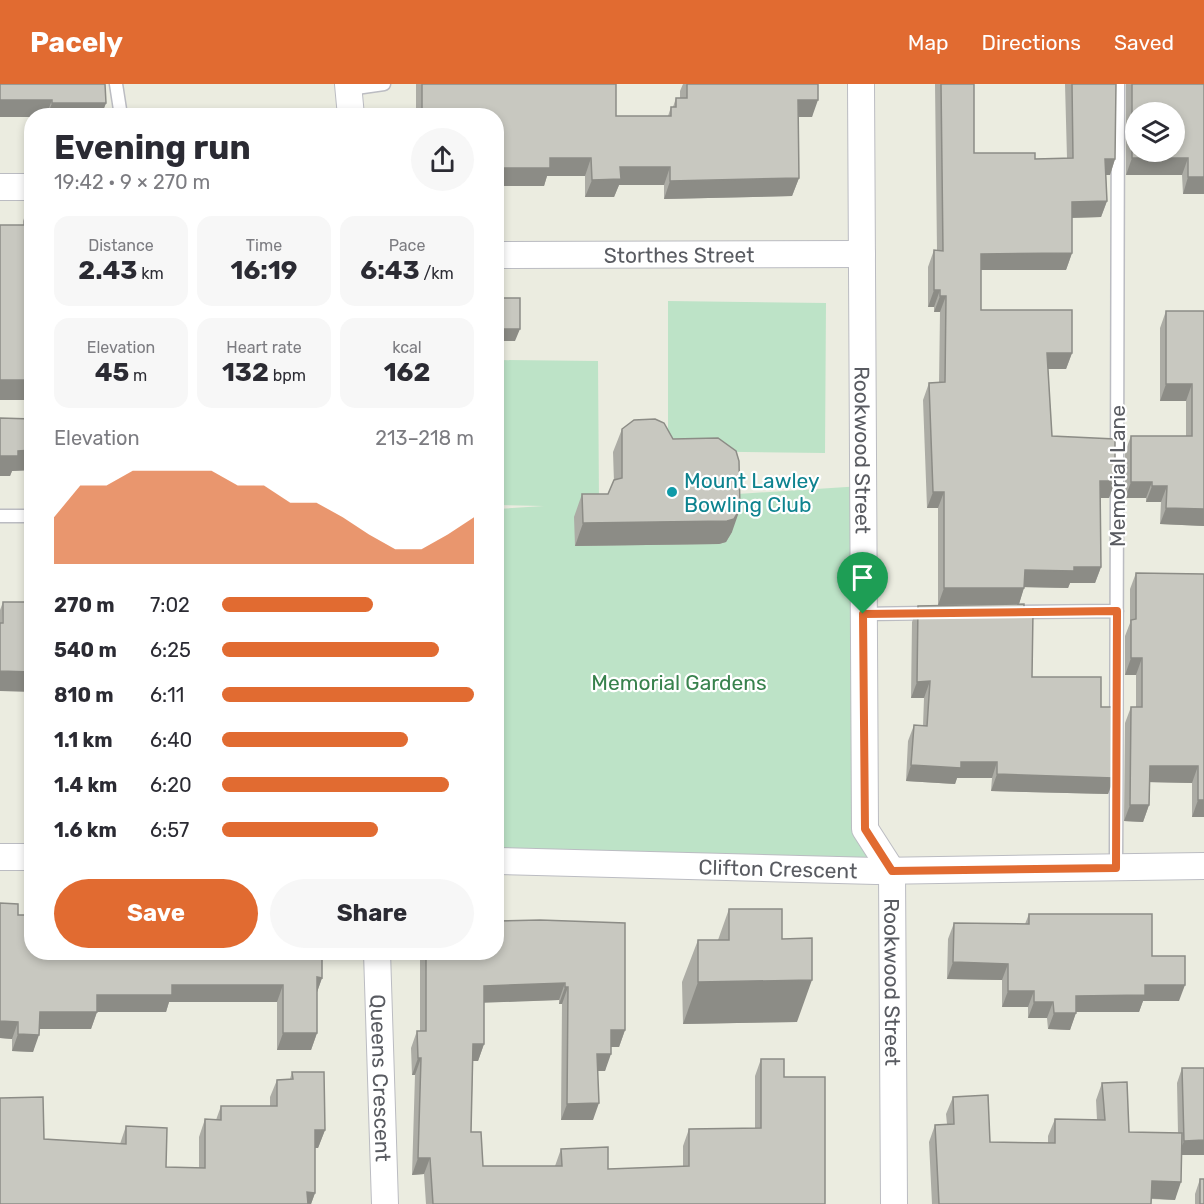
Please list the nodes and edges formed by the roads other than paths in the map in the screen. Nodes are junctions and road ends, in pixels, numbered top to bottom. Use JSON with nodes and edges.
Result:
{"nodes":[{"id":1,"x":116,"y":84,"type":"edge"},
{"id":2,"x":384,"y":84,"type":"edge"},
{"id":3,"x":861,"y":84,"type":"edge"},
{"id":4,"x":1118,"y":84,"type":"edge"},
{"id":5,"x":348,"y":87,"type":"edge"},
{"id":6,"x":120,"y":108,"type":"edge"},
{"id":7,"x":350,"y":108,"type":"edge"},
{"id":8,"x":0,"y":187,"type":"edge"},
{"id":9,"x":24,"y":187,"type":"edge"},
{"id":10,"x":862,"y":254,"type":"junction"},
{"id":11,"x":504,"y":255,"type":"edge"},
{"id":12,"x":0,"y":516,"type":"edge"},
{"id":13,"x":24,"y":516,"type":"edge"},
{"id":14,"x":1117,"y":611,"type":"junction"},
{"id":15,"x":1002,"y":612,"type":"edge"},
{"id":16,"x":944,"y":613,"type":"edge"},
{"id":17,"x":863,"y":614,"type":"junction"},
{"id":18,"x":0,"y":856,"type":"edge"},
{"id":19,"x":24,"y":857,"type":"edge"},
{"id":20,"x":504,"y":861,"type":"edge"},
{"id":21,"x":1204,"y":866,"type":"edge"},
{"id":22,"x":1116,"y":868,"type":"junction"},
{"id":23,"x":892,"y":871,"type":"junction"},
{"id":24,"x":377,"y":960,"type":"edge"},
{"id":25,"x":385,"y":1204,"type":"edge"},
{"id":26,"x":894,"y":1204,"type":"edge"}],
"edges":[{"from":1,"to":6,"type":"lane"},
{"from":2,"to":5,"type":"lane"},
{"from":3,"to":10,"type":"street","name":"Rookwood Street"},
{"from":4,"to":14,"type":"lane","name":"Memorial Lane"},
{"from":5,"to":7,"type":"street"},
{"from":8,"to":9,"type":"street"},
{"from":10,"to":11,"type":"street","name":"Storthes Street"},
{"from":10,"to":17,"type":"street","name":"Rookwood Street"},
{"from":12,"to":13,"type":"lane"},
{"from":14,"to":15,"type":"lane"},
{"from":14,"to":22,"type":"lane","name":"Memorial Lane"},
{"from":16,"to":17,"type":"lane"},
{"from":17,"to":23,"type":"street","name":"Rookwood Street"},
{"from":18,"to":19,"type":"street"},
{"from":20,"to":23,"type":"street","name":"Clifton Crescent"},
{"from":21,"to":22,"type":"street","name":"Clifton Crescent"},
{"from":22,"to":23,"type":"street","name":"Clifton Crescent"},
{"from":23,"to":26,"type":"street","name":"Rookwood Street"},
{"from":24,"to":25,"type":"street","name":"Queens Crescent"}]}
